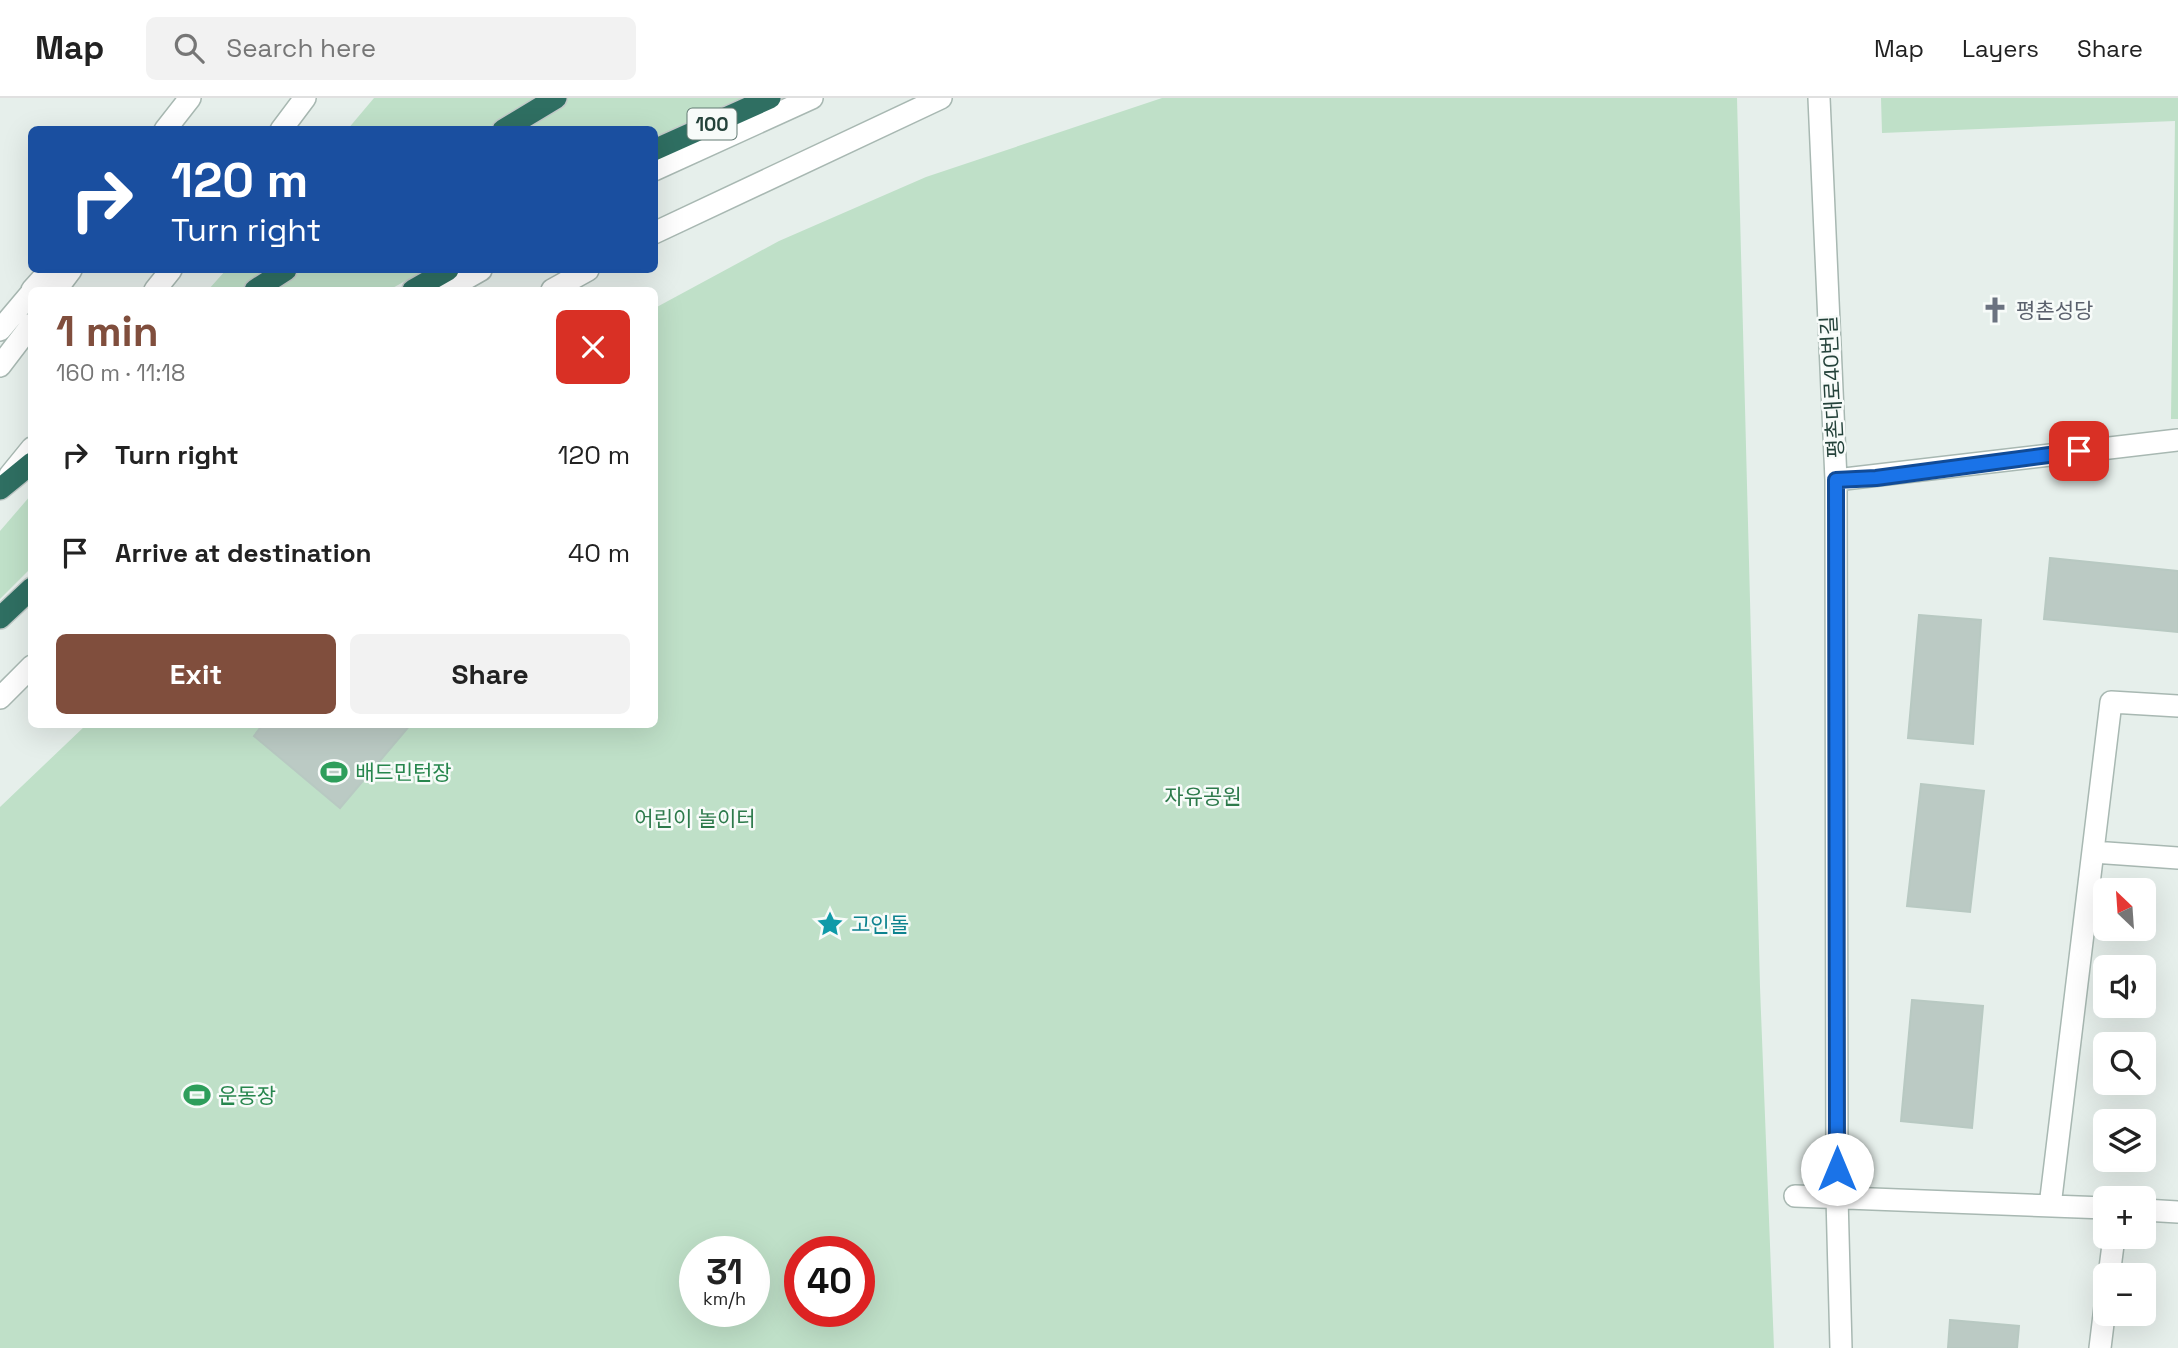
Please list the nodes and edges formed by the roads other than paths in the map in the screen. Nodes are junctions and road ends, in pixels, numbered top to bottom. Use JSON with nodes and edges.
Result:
{"nodes":[{"id":1,"x":190,"y":98,"type":"edge"},
{"id":2,"x":198,"y":98,"type":"edge"},
{"id":3,"x":306,"y":98,"type":"edge"},
{"id":4,"x":556,"y":98,"type":"edge"},
{"id":5,"x":770,"y":98,"type":"edge"},
{"id":6,"x":812,"y":98,"type":"edge"},
{"id":7,"x":941,"y":98,"type":"edge"},
{"id":8,"x":1819,"y":98,"type":"edge"},
{"id":9,"x":167,"y":126,"type":"edge"},
{"id":10,"x":178,"y":126,"type":"edge"},
{"id":11,"x":284,"y":126,"type":"edge"},
{"id":12,"x":510,"y":126,"type":"edge"},
{"id":13,"x":658,"y":148,"type":"edge"},
{"id":14,"x":658,"y":168,"type":"edge"},
{"id":15,"x":658,"y":231,"type":"edge"},
{"id":16,"x":47,"y":273,"type":"edge"},
{"id":17,"x":169,"y":273,"type":"edge"},
{"id":18,"x":280,"y":273,"type":"edge"},
{"id":19,"x":443,"y":273,"type":"edge"},
{"id":20,"x":476,"y":273,"type":"edge"},
{"id":21,"x":583,"y":273,"type":"edge"},
{"id":22,"x":35,"y":287,"type":"edge"},
{"id":23,"x":157,"y":287,"type":"edge"},
{"id":24,"x":260,"y":287,"type":"edge"},
{"id":25,"x":418,"y":287,"type":"edge"},
{"id":26,"x":451,"y":287,"type":"edge"},
{"id":27,"x":557,"y":287,"type":"edge"},
{"id":28,"x":28,"y":296,"type":"edge"},
{"id":29,"x":28,"y":329,"type":"edge"},
{"id":30,"x":0,"y":330,"type":"edge"},
{"id":31,"x":0,"y":366,"type":"edge"},
{"id":32,"x":2178,"y":440,"type":"edge"},
{"id":33,"x":28,"y":453,"type":"edge"},
{"id":34,"x":28,"y":466,"type":"edge"},
{"id":35,"x":1836,"y":480,"type":"junction"},
{"id":36,"x":0,"y":488,"type":"edge"},
{"id":37,"x":28,"y":592,"type":"edge"},
{"id":38,"x":28,"y":606,"type":"edge"},
{"id":39,"x":0,"y":618,"type":"edge"},
{"id":40,"x":0,"y":631,"type":"edge"},
{"id":41,"x":28,"y":670,"type":"edge"},
{"id":42,"x":0,"y":698,"type":"edge"},
{"id":43,"x":2178,"y":706,"type":"edge"},
{"id":44,"x":2093,"y":852,"type":"junction"},
{"id":45,"x":2178,"y":858,"type":"edge"},
{"id":46,"x":1795,"y":1196,"type":"dead end"},
{"id":47,"x":1837,"y":1197,"type":"junction"},
{"id":48,"x":2050,"y":1206,"type":"junction"},
{"id":49,"x":2093,"y":1208,"type":"edge"},
{"id":50,"x":2156,"y":1211,"type":"edge"},
{"id":51,"x":2178,"y":1212,"type":"edge"},
{"id":52,"x":2103,"y":1326,"type":"edge"},
{"id":53,"x":1841,"y":1348,"type":"edge"},
{"id":54,"x":2100,"y":1348,"type":"edge"}],
"edges":[{"from":1,"to":9,"type":"street"},
{"from":2,"to":10,"type":"street"},
{"from":3,"to":11,"type":"street"},
{"from":4,"to":12,"type":"highway"},
{"from":5,"to":13,"type":"highway","number":"100"},
{"from":6,"to":14,"type":"street"},
{"from":7,"to":15,"type":"street"},
{"from":8,"to":35,"type":"street","name":"평촌대로40번길"},
{"from":16,"to":22,"type":"street"},
{"from":17,"to":23,"type":"street"},
{"from":18,"to":24,"type":"highway"},
{"from":19,"to":25,"type":"highway"},
{"from":20,"to":26,"type":"street"},
{"from":21,"to":27,"type":"street"},
{"from":28,"to":30,"type":"street"},
{"from":29,"to":31,"type":"street"},
{"from":32,"to":35,"type":"street"},
{"from":33,"to":36,"type":"street"},
{"from":34,"to":36,"type":"highway"},
{"from":35,"to":47,"type":"street","name":"평촌대로40번길"},
{"from":37,"to":39,"type":"highway"},
{"from":38,"to":40,"type":"street"},
{"from":41,"to":42,"type":"street"},
{"from":43,"to":44,"type":"street"},
{"from":44,"to":45,"type":"street"},
{"from":44,"to":48,"type":"street"},
{"from":46,"to":47,"type":"street"},
{"from":47,"to":48,"type":"street"},
{"from":47,"to":53,"type":"street","name":"평촌대로40번길"},
{"from":48,"to":49,"type":"street"},
{"from":50,"to":51,"type":"street"},
{"from":52,"to":54,"type":"street"}]}
